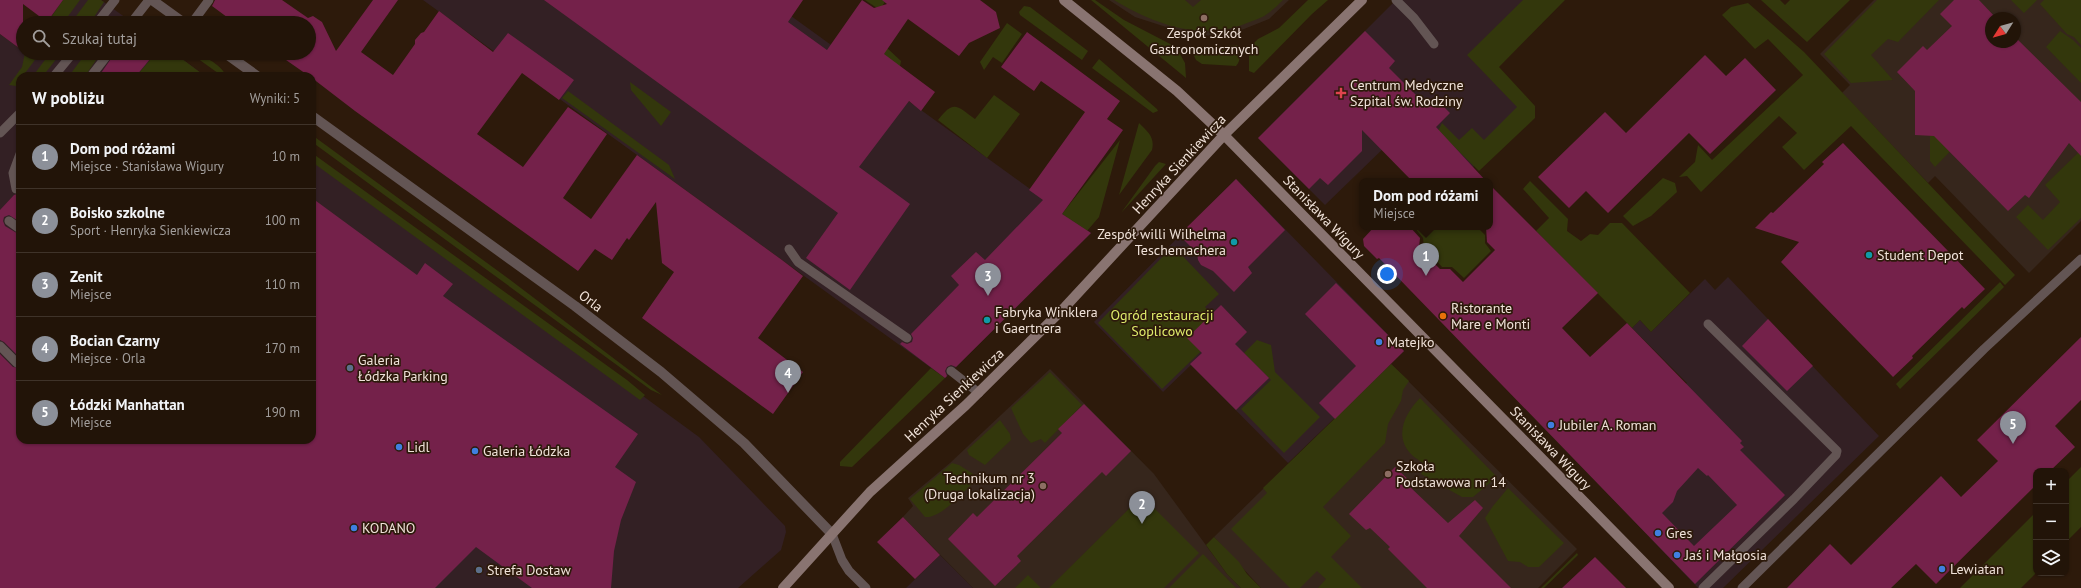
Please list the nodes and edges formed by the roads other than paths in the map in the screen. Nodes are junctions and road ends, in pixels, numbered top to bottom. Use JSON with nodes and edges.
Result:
{"nodes":[{"id":1,"x":115,"y":0,"type":"edge"},
{"id":2,"x":149,"y":0,"type":"edge"},
{"id":3,"x":152,"y":0,"type":"edge"},
{"id":4,"x":209,"y":0,"type":"edge"},
{"id":5,"x":1064,"y":0,"type":"edge"},
{"id":6,"x":1362,"y":0,"type":"edge"},
{"id":7,"x":1396,"y":0,"type":"edge"},
{"id":8,"x":102,"y":16,"type":"edge"},
{"id":9,"x":136,"y":16,"type":"edge"},
{"id":10,"x":174,"y":16,"type":"edge"},
{"id":11,"x":197,"y":16,"type":"edge"},
{"id":12,"x":1434,"y":44,"type":"dead end"},
{"id":13,"x":67,"y":60,"type":"edge"},
{"id":14,"x":104,"y":60,"type":"edge"},
{"id":15,"x":235,"y":60,"type":"edge"},
{"id":16,"x":57,"y":72,"type":"edge"},
{"id":17,"x":94,"y":72,"type":"edge"},
{"id":18,"x":251,"y":72,"type":"edge"},
{"id":19,"x":16,"y":117,"type":"edge"},
{"id":20,"x":316,"y":119,"type":"edge"},
{"id":21,"x":0,"y":133,"type":"edge"},
{"id":22,"x":1224,"y":135,"type":"junction"},
{"id":23,"x":16,"y":165,"type":"edge"},
{"id":24,"x":16,"y":189,"type":"dead end"},
{"id":25,"x":9,"y":221,"type":"dead end"},
{"id":26,"x":16,"y":225,"type":"edge"},
{"id":27,"x":788,"y":249,"type":"dead end"},
{"id":28,"x":2081,"y":259,"type":"edge"},
{"id":29,"x":1708,"y":324,"type":"dead end"},
{"id":30,"x":907,"y":338,"type":"dead end"},
{"id":31,"x":0,"y":346,"type":"edge"},
{"id":32,"x":16,"y":362,"type":"edge"},
{"id":33,"x":951,"y":371,"type":"dead end"},
{"id":34,"x":980,"y":393,"type":"junction"},
{"id":35,"x":832,"y":534,"type":"junction"},
{"id":36,"x":783,"y":588,"type":"edge"},
{"id":37,"x":866,"y":588,"type":"edge"},
{"id":38,"x":1669,"y":588,"type":"edge"},
{"id":39,"x":1703,"y":588,"type":"edge"},
{"id":40,"x":1742,"y":588,"type":"edge"}],
"edges":[{"from":1,"to":8,"type":"lane"},
{"from":2,"to":9,"type":"lane"},
{"from":3,"to":10,"type":"street"},
{"from":4,"to":11,"type":"lane"},
{"from":5,"to":22,"type":"street","name":"Stanisława Wigury"},
{"from":6,"to":22,"type":"street","name":"Henryka Sienkiewicza"},
{"from":7,"to":12,"type":"lane"},
{"from":13,"to":16,"type":"lane"},
{"from":14,"to":17,"type":"lane"},
{"from":15,"to":18,"type":"street"},
{"from":19,"to":21,"type":"lane"},
{"from":20,"to":35,"type":"street","name":"Orla"},
{"from":22,"to":34,"type":"street","name":"Henryka Sienkiewicza"},
{"from":22,"to":38,"type":"street","name":"Stanisława Wigury"},
{"from":23,"to":24,"type":"lane"},
{"from":25,"to":26,"type":"lane"},
{"from":27,"to":30,"type":"lane"},
{"from":28,"to":40,"type":"lane"},
{"from":29,"to":39,"type":"lane"},
{"from":31,"to":32,"type":"lane"},
{"from":33,"to":34,"type":"lane"},
{"from":34,"to":35,"type":"street","name":"Henryka Sienkiewicza"},
{"from":35,"to":36,"type":"street","name":"Henryka Sienkiewicza"},
{"from":35,"to":37,"type":"lane"}]}
